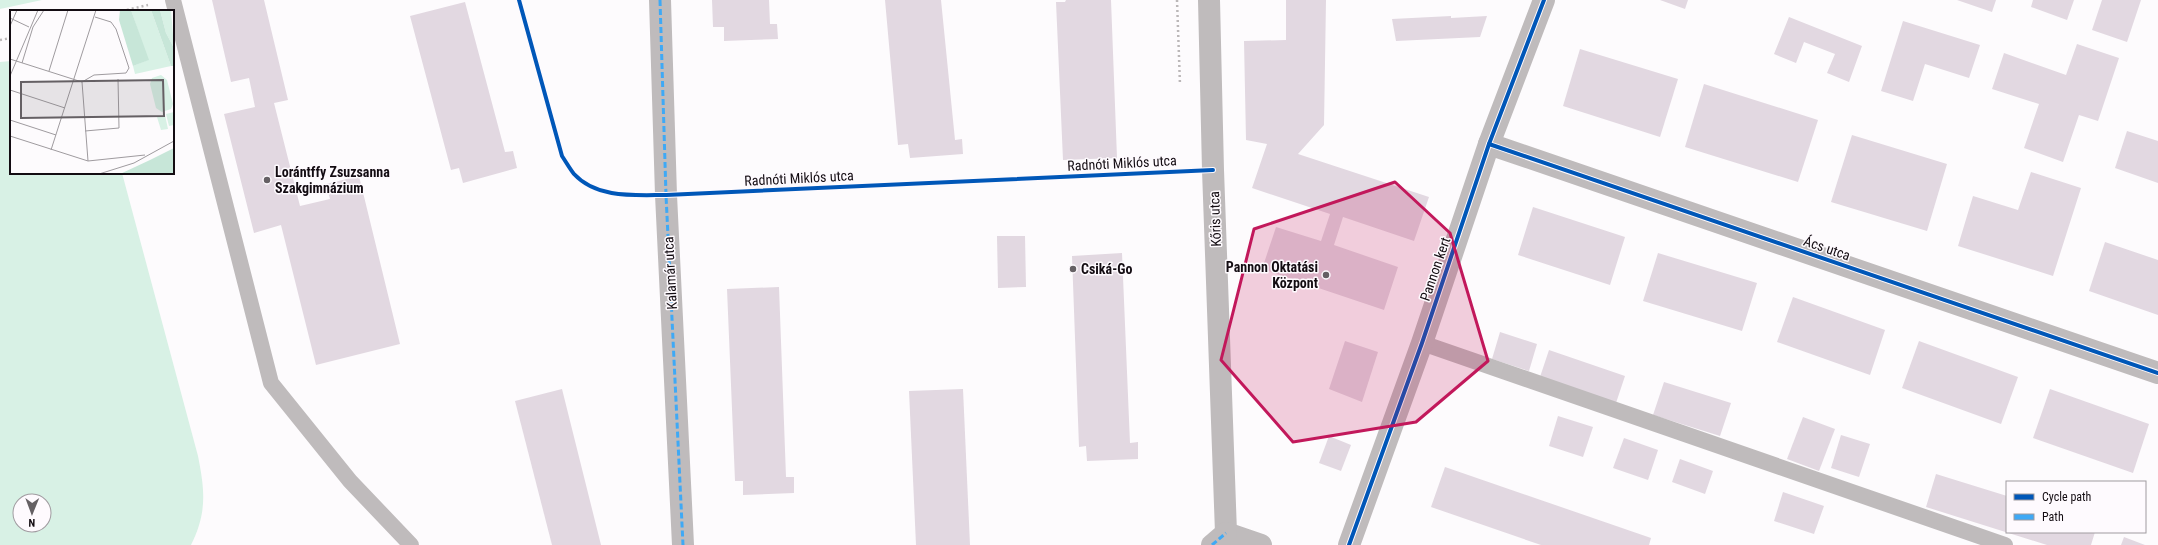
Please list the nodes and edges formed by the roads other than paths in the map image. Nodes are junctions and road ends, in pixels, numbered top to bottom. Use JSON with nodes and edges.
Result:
{"nodes":[{"id":1,"x":173,"y":0,"type":"edge"},
{"id":2,"x":660,"y":0,"type":"edge"},
{"id":3,"x":1209,"y":0,"type":"edge"},
{"id":4,"x":1544,"y":0,"type":"edge"},
{"id":5,"x":1489,"y":144,"type":"junction"},
{"id":6,"x":1422,"y":343,"type":"junction"},
{"id":7,"x":2158,"y":373,"type":"edge"},
{"id":8,"x":1219,"y":539,"type":"edge"},
{"id":9,"x":411,"y":545,"type":"edge"},
{"id":10,"x":683,"y":545,"type":"edge"},
{"id":11,"x":1261,"y":545,"type":"edge"},
{"id":12,"x":1349,"y":545,"type":"edge"},
{"id":13,"x":2005,"y":545,"type":"edge"}],
"edges":[{"from":1,"to":9,"type":"lane"},
{"from":2,"to":10,"type":"street","name":"Kalamár utca"},
{"from":3,"to":8,"type":"street","name":"Kőris utca"},
{"from":4,"to":5,"type":"street","name":"Pannon kert"},
{"from":5,"to":6,"type":"street","name":"Pannon kert"},
{"from":5,"to":7,"type":"street","name":"Ács utca"},
{"from":6,"to":12,"type":"street","name":"Pannon kert"},
{"from":6,"to":13,"type":"lane"},
{"from":8,"to":11,"type":"street"}]}
